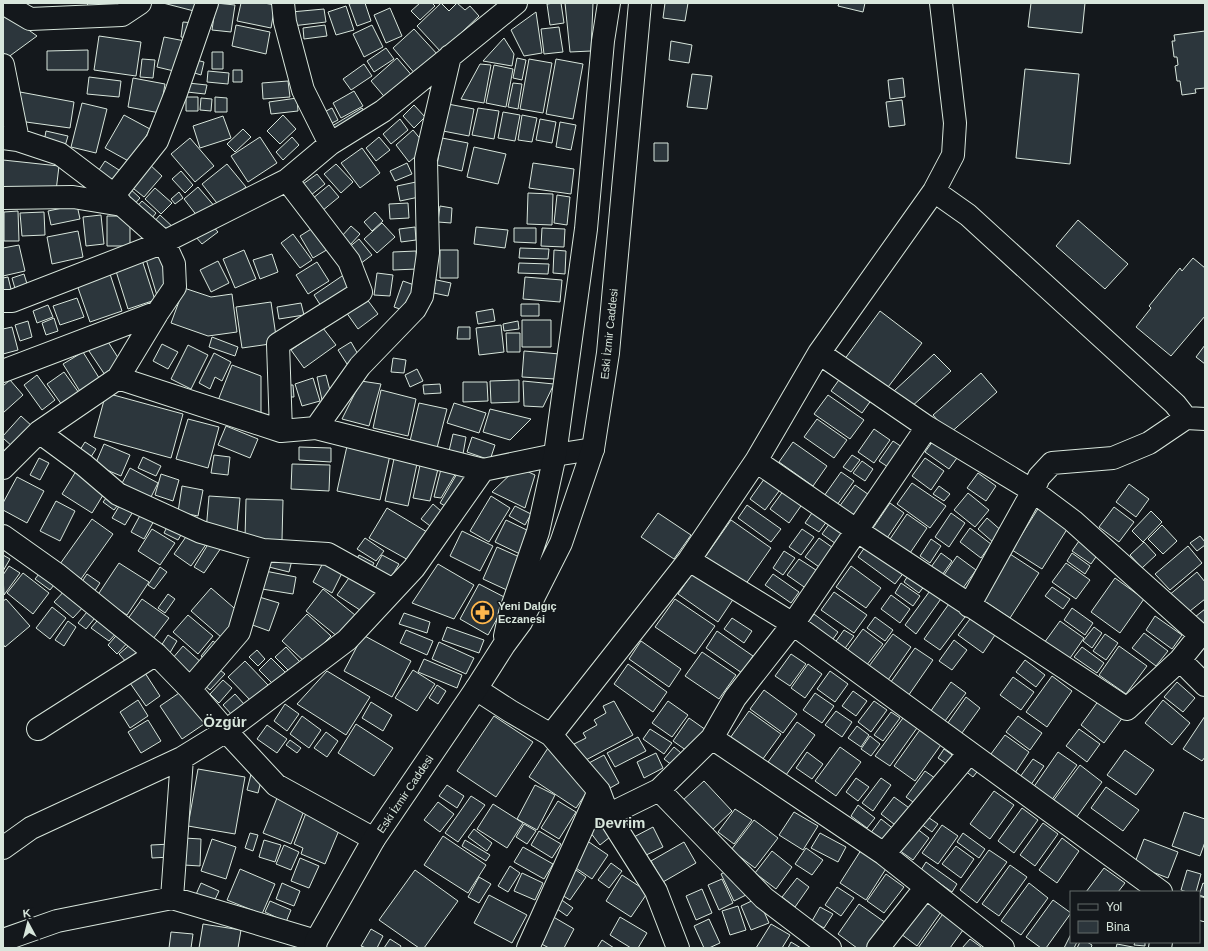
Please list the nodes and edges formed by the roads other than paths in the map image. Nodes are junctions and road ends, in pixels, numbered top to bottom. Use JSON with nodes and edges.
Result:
{"nodes":[{"id":1,"x":3,"y":3,"type":"edge"},
{"id":2,"x":140,"y":3,"type":"edge"},
{"id":3,"x":207,"y":3,"type":"edge"},
{"id":4,"x":283,"y":3,"type":"edge"},
{"id":5,"x":516,"y":3,"type":"edge"},
{"id":6,"x":609,"y":3,"type":"edge"},
{"id":7,"x":640,"y":3,"type":"edge"},
{"id":8,"x":941,"y":3,"type":"edge"},
{"id":9,"x":450,"y":56,"type":"junction"},
{"id":10,"x":3,"y":65,"type":"edge"},
{"id":11,"x":10,"y":139,"type":"edge"},
{"id":12,"x":330,"y":144,"type":"junction"},
{"id":13,"x":287,"y":180,"type":"junction"},
{"id":14,"x":934,"y":191,"type":"junction"},
{"id":15,"x":3,"y":198,"type":"edge"},
{"id":16,"x":118,"y":200,"type":"junction"},
{"id":17,"x":164,"y":242,"type":"junction"},
{"id":18,"x":3,"y":301,"type":"edge"},
{"id":19,"x":158,"y":312,"type":"junction"},
{"id":20,"x":819,"y":353,"type":"junction"},
{"id":21,"x":3,"y":370,"type":"edge"},
{"id":22,"x":118,"y":378,"type":"junction"},
{"id":23,"x":1195,"y":419,"type":"edge"},
{"id":24,"x":926,"y":427,"type":"junction"},
{"id":25,"x":316,"y":428,"type":"junction"},
{"id":26,"x":281,"y":431,"type":"junction"},
{"id":27,"x":38,"y":432,"type":"junction"},
{"id":28,"x":593,"y":449,"type":"junction"},
{"id":29,"x":555,"y":455,"type":"junction"},
{"id":30,"x":756,"y":461,"type":"junction"},
{"id":31,"x":3,"y":468,"type":"edge"},
{"id":32,"x":483,"y":470,"type":"junction"},
{"id":33,"x":1033,"y":491,"type":"junction"},
{"id":34,"x":856,"y":530,"type":"junction"},
{"id":35,"x":3,"y":536,"type":"edge"},
{"id":36,"x":262,"y":550,"type":"junction"},
{"id":37,"x":689,"y":560,"type":"junction"},
{"id":38,"x":393,"y":590,"type":"junction"},
{"id":39,"x":969,"y":606,"type":"junction"},
{"id":40,"x":793,"y":624,"type":"junction"},
{"id":41,"x":1202,"y":633,"type":"edge"},
{"id":42,"x":504,"y":645,"type":"junction"},
{"id":43,"x":156,"y":654,"type":"junction"},
{"id":44,"x":1180,"y":660,"type":"junction"},
{"id":45,"x":1205,"y":685,"type":"edge"},
{"id":46,"x":190,"y":689,"type":"junction"},
{"id":47,"x":476,"y":689,"type":"junction"},
{"id":48,"x":38,"y":729,"type":"dead end"},
{"id":49,"x":226,"y":731,"type":"junction"},
{"id":50,"x":551,"y":734,"type":"junction"},
{"id":51,"x":712,"y":738,"type":"junction"},
{"id":52,"x":969,"y":753,"type":"junction"},
{"id":53,"x":182,"y":758,"type":"junction"},
{"id":54,"x":659,"y":790,"type":"junction"},
{"id":55,"x":599,"y":791,"type":"junction"},
{"id":56,"x":608,"y":815,"type":"junction"},
{"id":57,"x":374,"y":839,"type":"junction"},
{"id":58,"x":3,"y":848,"type":"edge"},
{"id":59,"x":884,"y":854,"type":"junction"},
{"id":60,"x":926,"y":887,"type":"junction"},
{"id":61,"x":1160,"y":891,"type":"edge"},
{"id":62,"x":172,"y":898,"type":"junction"},
{"id":63,"x":3,"y":940,"type":"edge"},
{"id":64,"x":315,"y":944,"type":"edge"},
{"id":65,"x":529,"y":948,"type":"edge"},
{"id":66,"x":678,"y":948,"type":"edge"},
{"id":67,"x":830,"y":948,"type":"edge"},
{"id":68,"x":878,"y":948,"type":"edge"},
{"id":69,"x":1003,"y":948,"type":"edge"}],
"edges":[{"from":1,"to":2,"type":"street"},
{"from":3,"to":16,"type":"street"},
{"from":4,"to":12,"type":"street"},
{"from":5,"to":9,"type":"street"},
{"from":6,"to":29,"type":"street","name":"Eski İzmir Caddesi"},
{"from":7,"to":28,"type":"street","name":"Eski İzmir Caddesi"},
{"from":8,"to":14,"type":"street"},
{"from":9,"to":12,"type":"street"},
{"from":9,"to":25,"type":"street"},
{"from":10,"to":11,"type":"street"},
{"from":11,"to":16,"type":"street"},
{"from":12,"to":13,"type":"street"},
{"from":13,"to":17,"type":"street"},
{"from":13,"to":26,"type":"street"},
{"from":14,"to":20,"type":"street"},
{"from":14,"to":23,"type":"street"},
{"from":15,"to":16,"type":"street"},
{"from":16,"to":17,"type":"street"},
{"from":17,"to":18,"type":"street"},
{"from":17,"to":19,"type":"street"},
{"from":19,"to":21,"type":"street"},
{"from":19,"to":22,"type":"street"},
{"from":20,"to":24,"type":"street"},
{"from":20,"to":30,"type":"street"},
{"from":22,"to":26,"type":"street"},
{"from":22,"to":27,"type":"street"},
{"from":23,"to":33,"type":"street"},
{"from":24,"to":33,"type":"street"},
{"from":24,"to":34,"type":"street"},
{"from":25,"to":26,"type":"street"},
{"from":25,"to":32,"type":"street"},
{"from":27,"to":31,"type":"street"},
{"from":27,"to":36,"type":"street"},
{"from":28,"to":29,"type":"street"},
{"from":28,"to":42,"type":"street","name":"Eski İzmir Caddesi"},
{"from":29,"to":32,"type":"street"},
{"from":29,"to":42,"type":"street","name":"Eski İzmir Caddesi"},
{"from":30,"to":34,"type":"street"},
{"from":30,"to":37,"type":"street"},
{"from":32,"to":38,"type":"street"},
{"from":33,"to":39,"type":"street"},
{"from":33,"to":41,"type":"street"},
{"from":34,"to":39,"type":"street"},
{"from":34,"to":40,"type":"street"},
{"from":35,"to":43,"type":"street"},
{"from":36,"to":38,"type":"street"},
{"from":36,"to":46,"type":"street"},
{"from":37,"to":40,"type":"street"},
{"from":37,"to":50,"type":"street"},
{"from":38,"to":49,"type":"street"},
{"from":39,"to":44,"type":"street"},
{"from":40,"to":51,"type":"street"},
{"from":40,"to":52,"type":"street"},
{"from":41,"to":44,"type":"street"},
{"from":42,"to":47,"type":"street","name":"Eski İzmir Caddesi"},
{"from":43,"to":46,"type":"street"},
{"from":43,"to":48,"type":"street"},
{"from":44,"to":45,"type":"street"},
{"from":46,"to":49,"type":"street"},
{"from":47,"to":50,"type":"street"},
{"from":47,"to":57,"type":"street","name":"Eski İzmir Caddesi"},
{"from":49,"to":53,"type":"street"},
{"from":49,"to":57,"type":"street"},
{"from":50,"to":55,"type":"street"},
{"from":51,"to":54,"type":"street"},
{"from":51,"to":59,"type":"street"},
{"from":52,"to":59,"type":"street"},
{"from":52,"to":61,"type":"street"},
{"from":53,"to":58,"type":"street"},
{"from":53,"to":62,"type":"street"},
{"from":54,"to":56,"type":"street"},
{"from":54,"to":67,"type":"street"},
{"from":55,"to":56,"type":"street"},
{"from":55,"to":65,"type":"street"},
{"from":56,"to":66,"type":"street"},
{"from":57,"to":64,"type":"street","name":"Eski İzmir Caddesi"},
{"from":59,"to":60,"type":"street"},
{"from":60,"to":68,"type":"street"},
{"from":60,"to":69,"type":"street"},
{"from":62,"to":63,"type":"street"},
{"from":62,"to":64,"type":"street"}]}
